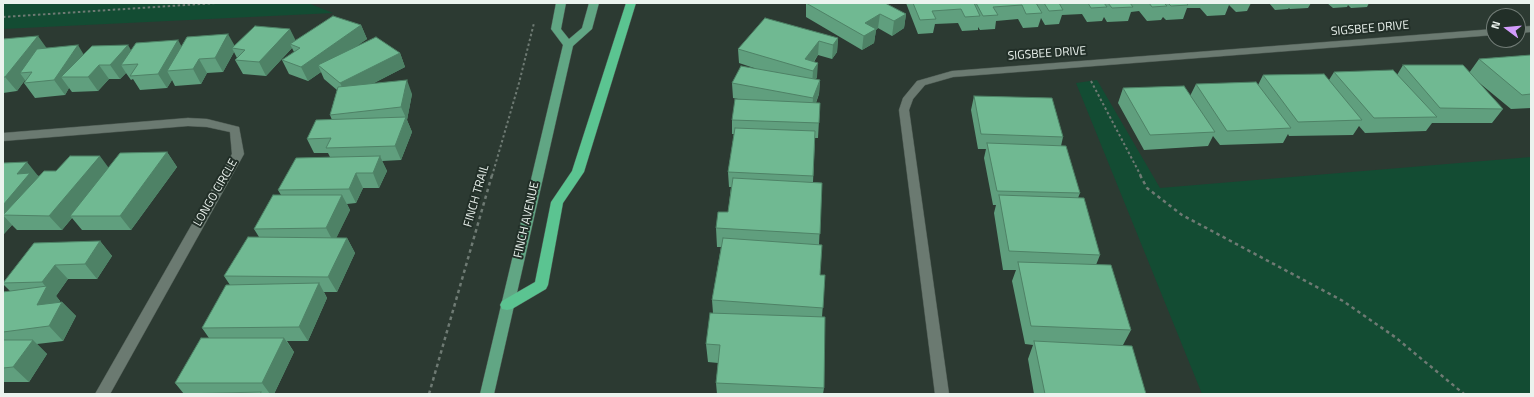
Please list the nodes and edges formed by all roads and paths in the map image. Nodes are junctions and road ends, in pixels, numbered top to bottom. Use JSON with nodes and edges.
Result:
{"nodes":[{"id":1,"x":216,"y":3,"type":"edge"},
{"id":2,"x":561,"y":3,"type":"edge"},
{"id":3,"x":594,"y":3,"type":"edge"},
{"id":4,"x":631,"y":3,"type":"edge"},
{"id":5,"x":3,"y":17,"type":"edge"},
{"id":6,"x":535,"y":18,"type":"dead end"},
{"id":7,"x":1486,"y":33,"type":"edge"},
{"id":8,"x":568,"y":45,"type":"junction"},
{"id":9,"x":1083,"y":65,"type":"junction"},
{"id":10,"x":3,"y":137,"type":"edge"},
{"id":11,"x":507,"y":305,"type":"junction"},
{"id":12,"x":102,"y":394,"type":"edge"},
{"id":13,"x":429,"y":394,"type":"edge"},
{"id":14,"x":486,"y":394,"type":"edge"},
{"id":15,"x":942,"y":394,"type":"edge"},
{"id":16,"x":1464,"y":394,"type":"edge"}],
"edges":[{"from":1,"to":5,"type":"path"},
{"from":2,"to":8,"type":"main road"},
{"from":3,"to":8,"type":"main road"},
{"from":4,"to":11,"type":"highway"},
{"from":6,"to":13,"type":"path","name":"FINCH TRAIL"},
{"from":7,"to":9,"type":"street","name":"SIGSBEE DRIVE"},
{"from":8,"to":11,"type":"main road","name":"FINCH AVENUE"},
{"from":9,"to":15,"type":"street","name":"SIGSBEE DRIVE"},
{"from":9,"to":16,"type":"path"},
{"from":10,"to":12,"type":"street","name":"LONGO CIRCLE"},
{"from":11,"to":14,"type":"main road","name":"FINCH AVENUE"}]}
